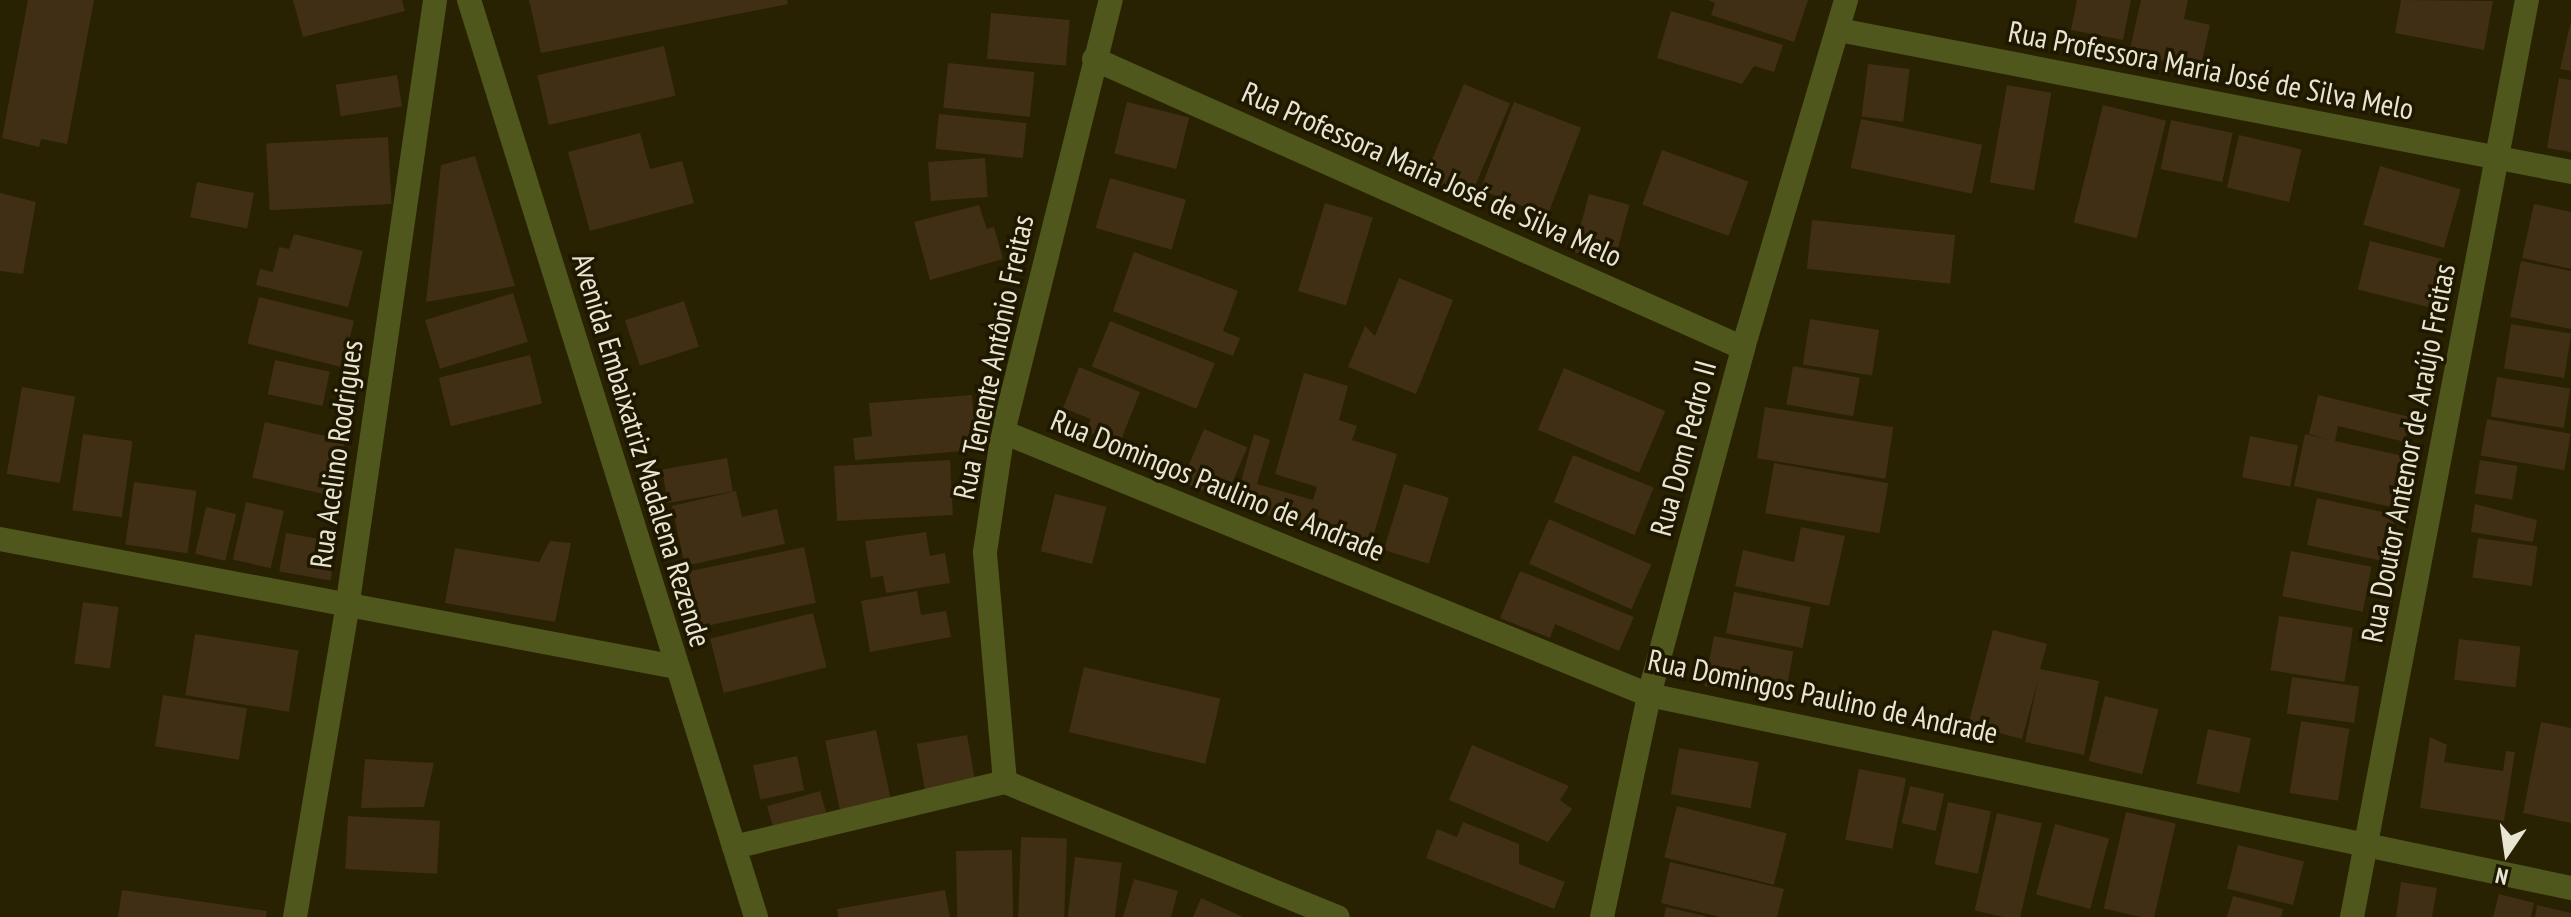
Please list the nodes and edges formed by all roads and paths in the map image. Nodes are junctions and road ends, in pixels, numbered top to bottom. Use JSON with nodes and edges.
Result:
{"nodes":[{"id":1,"x":435,"y":0,"type":"edge"},
{"id":2,"x":469,"y":0,"type":"edge"},
{"id":3,"x":1111,"y":0,"type":"edge"},
{"id":4,"x":1846,"y":0,"type":"edge"},
{"id":5,"x":2527,"y":0,"type":"edge"},
{"id":6,"x":1839,"y":30,"type":"junction"},
{"id":7,"x":1094,"y":59,"type":"junction"},
{"id":8,"x":2497,"y":158,"type":"junction"},
{"id":9,"x":2571,"y":172,"type":"edge"},
{"id":10,"x":1743,"y":348,"type":"junction"},
{"id":11,"x":1003,"y":432,"type":"junction"},
{"id":12,"x":0,"y":539,"type":"edge"},
{"id":13,"x":347,"y":608,"type":"junction"},
{"id":14,"x":676,"y":667,"type":"junction"},
{"id":15,"x":1649,"y":695,"type":"junction"},
{"id":16,"x":1005,"y":782,"type":"junction"},
{"id":17,"x":2366,"y":845,"type":"junction"},
{"id":18,"x":734,"y":847,"type":"junction"},
{"id":19,"x":2571,"y":888,"type":"edge"},
{"id":20,"x":295,"y":917,"type":"edge"},
{"id":21,"x":756,"y":917,"type":"edge"},
{"id":22,"x":1338,"y":917,"type":"edge"},
{"id":23,"x":1602,"y":917,"type":"edge"},
{"id":24,"x":2352,"y":917,"type":"edge"}],
"edges":[{"from":1,"to":13,"type":"street","name":"Rua Acelino Rodrigues"},
{"from":2,"to":14,"type":"street","name":"Avenida Embaixatriz Madalena Rezende"},
{"from":3,"to":7,"type":"street","name":"Rua Tenente Antônio Freitas"},
{"from":4,"to":6,"type":"street","name":"Rua Dom Pedro II"},
{"from":5,"to":8,"type":"street","name":"Rua Doutor Antenor de Araújo Freitas"},
{"from":6,"to":8,"type":"street","name":"Rua Professora Maria José de Silva Melo"},
{"from":6,"to":10,"type":"street","name":"Rua Dom Pedro II"},
{"from":7,"to":10,"type":"street","name":"Rua Professora Maria José de Silva Melo"},
{"from":7,"to":11,"type":"street","name":"Rua Tenente Antônio Freitas"},
{"from":8,"to":9,"type":"street","name":"Rua Professora Maria José de Silva Melo"},
{"from":8,"to":17,"type":"street","name":"Rua Doutor Antenor de Araújo Freitas"},
{"from":10,"to":15,"type":"street","name":"Rua Dom Pedro II"},
{"from":11,"to":15,"type":"street","name":"Rua Domingos Paulino de Andrade"},
{"from":11,"to":16,"type":"street","name":"Rua Tenente Antônio Freitas"},
{"from":12,"to":13,"type":"street"},
{"from":13,"to":14,"type":"street"},
{"from":13,"to":20,"type":"street","name":"Rua Acelino Rodrigues"},
{"from":14,"to":18,"type":"street","name":"Avenida Embaixatriz Madalena Rezende"},
{"from":15,"to":17,"type":"street","name":"Rua Domingos Paulino de Andrade"},
{"from":15,"to":23,"type":"street","name":"Rua Dom Pedro II"},
{"from":16,"to":18,"type":"street"},
{"from":16,"to":22,"type":"street"},
{"from":17,"to":19,"type":"street","name":"Rua Domingos Paulino de Andrade"},
{"from":17,"to":24,"type":"street","name":"Rua Doutor Antenor de Araújo Freitas"},
{"from":18,"to":21,"type":"street","name":"Avenida Embaixatriz Madalena Rezende"}]}
